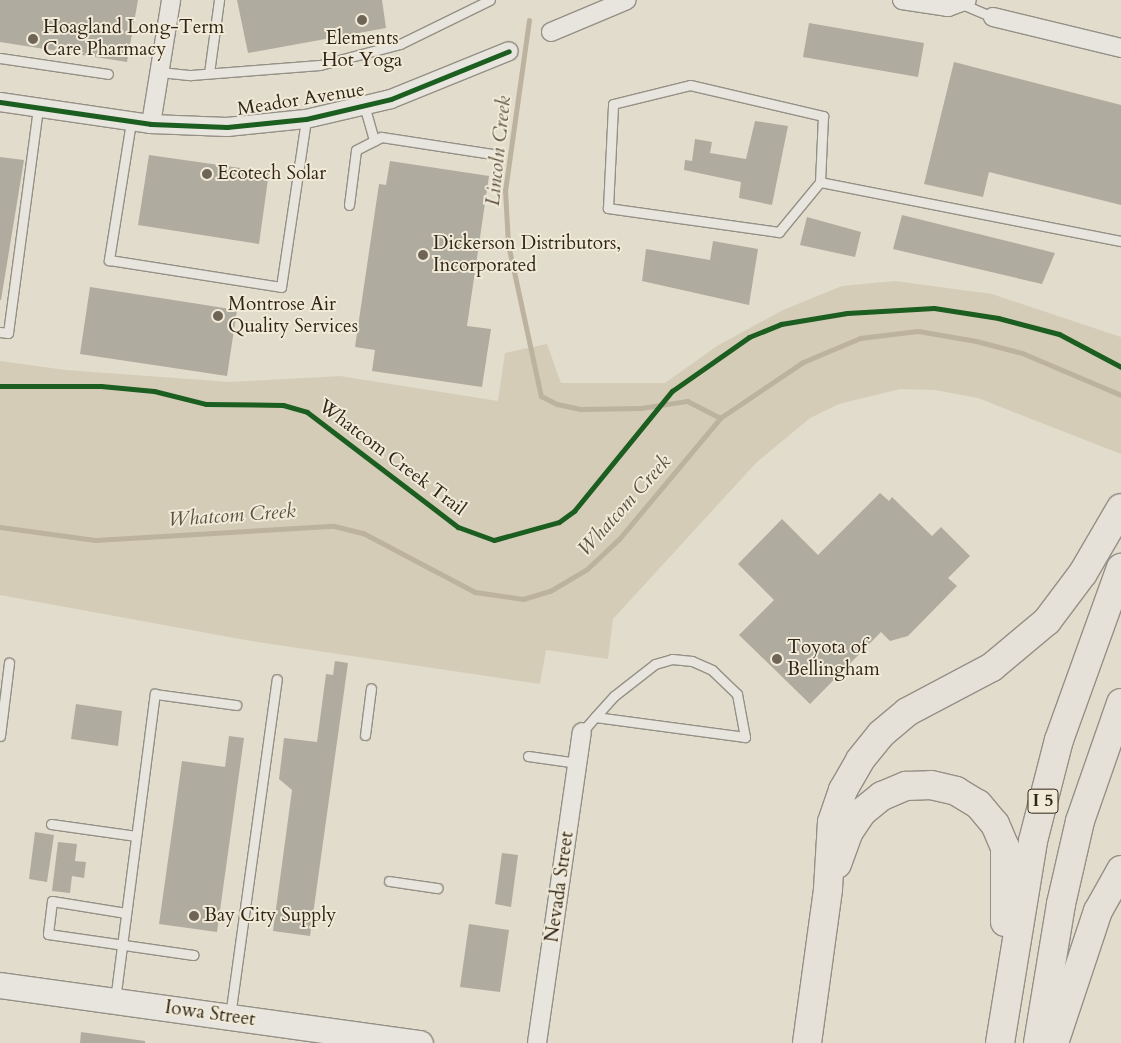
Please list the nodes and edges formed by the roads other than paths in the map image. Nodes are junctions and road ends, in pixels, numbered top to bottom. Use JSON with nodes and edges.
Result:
{"nodes":[{"id":1,"x":171,"y":0,"type":"edge"},
{"id":2,"x":219,"y":0,"type":"edge"},
{"id":3,"x":490,"y":0,"type":"edge"},
{"id":4,"x":627,"y":0,"type":"edge"},
{"id":5,"x":902,"y":0,"type":"edge"},
{"id":6,"x":959,"y":4,"type":"edge"},
{"id":7,"x":993,"y":17,"type":"joint"},
{"id":8,"x":551,"y":32,"type":"dead end"},
{"id":9,"x":1121,"y":48,"type":"edge"},
{"id":10,"x":509,"y":51,"type":"dead end"},
{"id":11,"x":0,"y":58,"type":"edge"},
{"id":12,"x":160,"y":72,"type":"junction"},
{"id":13,"x":209,"y":73,"type":"junction"},
{"id":14,"x":108,"y":74,"type":"dead end"},
{"id":15,"x":0,"y":102,"type":"edge"},
{"id":16,"x":364,"y":106,"type":"junction"},
{"id":17,"x":38,"y":108,"type":"junction"},
{"id":18,"x":306,"y":118,"type":"junction"},
{"id":19,"x":131,"y":122,"type":"junction"},
{"id":20,"x":151,"y":124,"type":"junction"},
{"id":21,"x":374,"y":141,"type":"junction"},
{"id":22,"x":498,"y":156,"type":"dead end"},
{"id":23,"x":820,"y":182,"type":"junction"},
{"id":24,"x":349,"y":205,"type":"dead end"},
{"id":25,"x":1121,"y":241,"type":"edge"},
{"id":26,"x":0,"y":332,"type":"edge"},
{"id":27,"x":1115,"y":518,"type":"edge"},
{"id":28,"x":1121,"y":568,"type":"edge"},
{"id":29,"x":9,"y":663,"type":"dead end"},
{"id":30,"x":277,"y":679,"type":"dead end"},
{"id":31,"x":372,"y":688,"type":"dead end"},
{"id":32,"x":1121,"y":703,"type":"edge"},
{"id":33,"x":236,"y":705,"type":"dead end"},
{"id":34,"x":595,"y":717,"type":"junction"},
{"id":35,"x":582,"y":732,"type":"joint"},
{"id":36,"x":365,"y":735,"type":"dead end"},
{"id":37,"x":0,"y":736,"type":"edge"},
{"id":38,"x":528,"y":756,"type":"dead end"},
{"id":39,"x":578,"y":763,"type":"junction"},
{"id":40,"x":51,"y":824,"type":"dead end"},
{"id":41,"x":136,"y":836,"type":"junction"},
{"id":42,"x":1121,"y":870,"type":"edge"},
{"id":43,"x":390,"y":881,"type":"dead end"},
{"id":44,"x":437,"y":888,"type":"dead end"},
{"id":45,"x":828,"y":890,"type":"junction"},
{"id":46,"x":126,"y":913,"type":"junction"},
{"id":47,"x":122,"y":945,"type":"junction"},
{"id":48,"x":193,"y":955,"type":"dead end"},
{"id":49,"x":0,"y":984,"type":"edge"},
{"id":50,"x":114,"y":1000,"type":"junction"},
{"id":51,"x":812,"y":1012,"type":"junction"},
{"id":52,"x":230,"y":1016,"type":"junction"},
{"id":53,"x":369,"y":1039,"type":"edge"},
{"id":54,"x":420,"y":1043,"type":"edge"},
{"id":55,"x":537,"y":1043,"type":"edge"},
{"id":56,"x":807,"y":1043,"type":"edge"},
{"id":57,"x":819,"y":1043,"type":"edge"},
{"id":58,"x":1000,"y":1043,"type":"edge"},
{"id":59,"x":1038,"y":1043,"type":"edge"},
{"id":60,"x":1054,"y":1043,"type":"edge"}],
"edges":[{"from":1,"to":12,"type":"street"},
{"from":2,"to":13,"type":"lane"},
{"from":3,"to":13,"type":"lane"},
{"from":4,"to":8,"type":"street"},
{"from":5,"to":6,"type":"street"},
{"from":6,"to":7,"type":"lane"},
{"from":7,"to":9,"type":"street"},
{"from":10,"to":16,"type":"street","name":"Meador Avenue"},
{"from":11,"to":14,"type":"lane"},
{"from":12,"to":13,"type":"lane"},
{"from":12,"to":20,"type":"street"},
{"from":15,"to":17,"type":"street","name":"Meador Avenue"},
{"from":16,"to":18,"type":"street","name":"Meador Avenue"},
{"from":16,"to":21,"type":"lane"},
{"from":17,"to":19,"type":"street","name":"Meador Avenue"},
{"from":17,"to":26,"type":"lane"},
{"from":18,"to":19,"type":"lane"},
{"from":18,"to":20,"type":"street","name":"Meador Avenue"},
{"from":19,"to":20,"type":"street","name":"Meador Avenue"},
{"from":21,"to":22,"type":"lane"},
{"from":21,"to":24,"type":"lane"},
{"from":23,"to":23,"type":"lane"},
{"from":23,"to":25,"type":"lane"},
{"from":27,"to":45,"type":"highway"},
{"from":28,"to":58,"type":"highway","number":"I 5"},
{"from":29,"to":37,"type":"lane"},
{"from":30,"to":52,"type":"lane"},
{"from":31,"to":36,"type":"lane"},
{"from":32,"to":59,"type":"highway","number":"I 5"},
{"from":33,"to":41,"type":"lane"},
{"from":34,"to":34,"type":"lane"},
{"from":34,"to":35,"type":"lane"},
{"from":35,"to":39,"type":"street","name":"Nevada Street"},
{"from":38,"to":39,"type":"lane"},
{"from":39,"to":55,"type":"street","name":"Nevada Street"},
{"from":40,"to":41,"type":"lane"},
{"from":41,"to":46,"type":"lane"},
{"from":42,"to":60,"type":"highway"},
{"from":43,"to":44,"type":"lane"},
{"from":45,"to":51,"type":"highway"},
{"from":45,"to":58,"type":"highway"},
{"from":46,"to":47,"type":"lane"},
{"from":46,"to":47,"type":"lane"},
{"from":47,"to":48,"type":"lane"},
{"from":47,"to":50,"type":"lane"},
{"from":49,"to":50,"type":"main road","name":"Iowa Street"},
{"from":50,"to":52,"type":"main road","name":"Iowa Street"},
{"from":51,"to":56,"type":"highway"},
{"from":51,"to":57,"type":"highway"},
{"from":52,"to":53,"type":"main road","name":"Iowa Street"},
{"from":53,"to":54,"type":"main road","name":"Iowa Street"}]}
